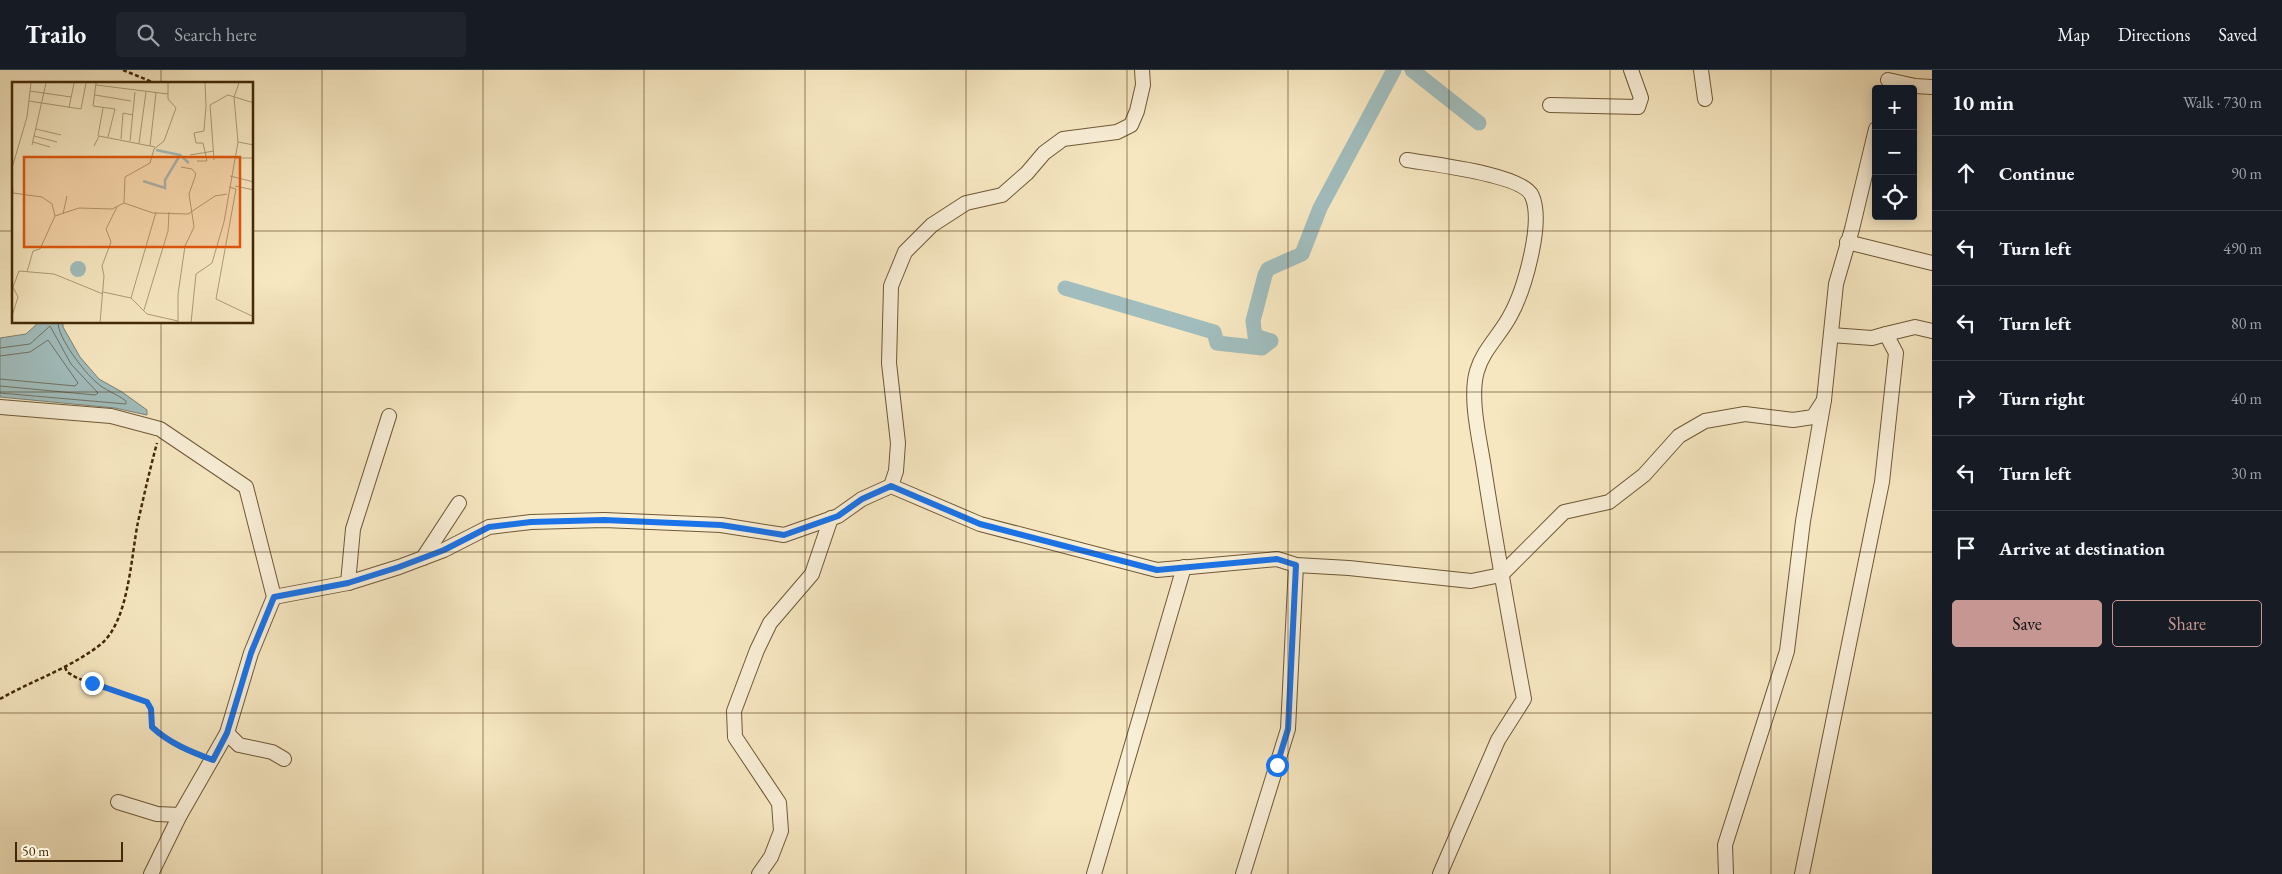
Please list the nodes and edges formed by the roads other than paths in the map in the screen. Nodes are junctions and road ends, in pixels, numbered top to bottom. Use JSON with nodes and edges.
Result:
{"nodes":[{"id":1,"x":1142,"y":70,"type":"edge"},
{"id":2,"x":1631,"y":70,"type":"edge"},
{"id":3,"x":1701,"y":70,"type":"edge"},
{"id":4,"x":1888,"y":80,"type":"edge"},
{"id":5,"x":1932,"y":87,"type":"edge"},
{"id":6,"x":1704,"y":99,"type":"dead end"},
{"id":7,"x":1550,"y":105,"type":"dead end"},
{"id":8,"x":1876,"y":130,"type":"edge"},
{"id":9,"x":1407,"y":160,"type":"dead end"},
{"id":10,"x":1847,"y":242,"type":"junction"},
{"id":11,"x":1932,"y":263,"type":"edge"},
{"id":12,"x":1932,"y":332,"type":"edge"},
{"id":13,"x":1886,"y":334,"type":"junction"},
{"id":14,"x":1831,"y":335,"type":"junction"},
{"id":15,"x":1824,"y":400,"type":"junction"},
{"id":16,"x":0,"y":408,"type":"edge"},
{"id":17,"x":389,"y":416,"type":"dead end"},
{"id":18,"x":891,"y":486,"type":"junction"},
{"id":19,"x":459,"y":503,"type":"dead end"},
{"id":20,"x":831,"y":518,"type":"junction"},
{"id":21,"x":423,"y":558,"type":"junction"},
{"id":22,"x":1296,"y":565,"type":"junction"},
{"id":23,"x":1184,"y":567,"type":"junction"},
{"id":24,"x":1500,"y":575,"type":"junction"},
{"id":25,"x":348,"y":583,"type":"junction"},
{"id":26,"x":274,"y":597,"type":"junction"},
{"id":27,"x":227,"y":733,"type":"junction"},
{"id":28,"x":284,"y":759,"type":"dead end"},
{"id":29,"x":118,"y":802,"type":"dead end"},
{"id":30,"x":180,"y":815,"type":"junction"},
{"id":31,"x":150,"y":874,"type":"edge"},
{"id":32,"x":759,"y":874,"type":"edge"},
{"id":33,"x":1094,"y":874,"type":"edge"},
{"id":34,"x":1243,"y":874,"type":"edge"},
{"id":35,"x":1440,"y":874,"type":"edge"},
{"id":36,"x":1726,"y":874,"type":"edge"},
{"id":37,"x":1802,"y":874,"type":"edge"}],
"edges":[{"from":1,"to":18,"type":"street"},
{"from":2,"to":7,"type":"street"},
{"from":3,"to":6,"type":"street"},
{"from":4,"to":5,"type":"street"},
{"from":8,"to":10,"type":"street"},
{"from":9,"to":24,"type":"street"},
{"from":10,"to":11,"type":"street"},
{"from":10,"to":14,"type":"street"},
{"from":12,"to":13,"type":"street"},
{"from":13,"to":14,"type":"street"},
{"from":13,"to":37,"type":"street"},
{"from":14,"to":15,"type":"street"},
{"from":15,"to":24,"type":"street"},
{"from":15,"to":36,"type":"street"},
{"from":16,"to":26,"type":"street"},
{"from":17,"to":25,"type":"street"},
{"from":18,"to":20,"type":"street"},
{"from":18,"to":23,"type":"street"},
{"from":19,"to":21,"type":"street"},
{"from":20,"to":21,"type":"street"},
{"from":20,"to":32,"type":"street"},
{"from":21,"to":25,"type":"street"},
{"from":22,"to":23,"type":"street"},
{"from":22,"to":24,"type":"street"},
{"from":22,"to":34,"type":"street"},
{"from":23,"to":33,"type":"street"},
{"from":24,"to":35,"type":"street"},
{"from":25,"to":26,"type":"street"},
{"from":26,"to":27,"type":"street"},
{"from":27,"to":28,"type":"street"},
{"from":27,"to":30,"type":"street"},
{"from":29,"to":30,"type":"street"},
{"from":30,"to":31,"type":"street"}]}
